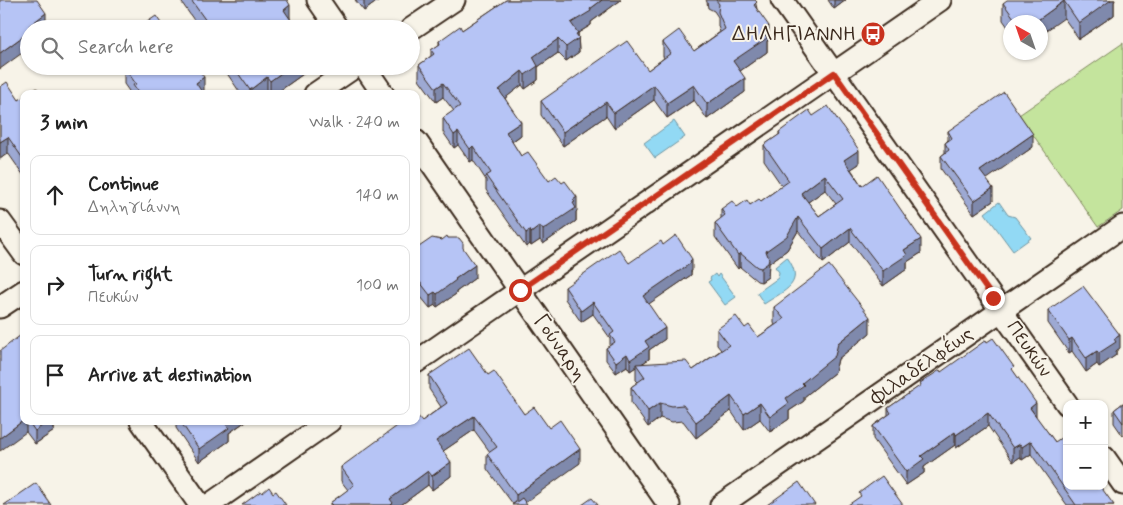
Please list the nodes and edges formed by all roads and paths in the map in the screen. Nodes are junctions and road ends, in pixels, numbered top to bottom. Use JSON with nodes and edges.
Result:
{"nodes":[{"id":1,"x":318,"y":0,"type":"edge"},
{"id":2,"x":454,"y":0,"type":"edge"},
{"id":3,"x":782,"y":0,"type":"edge"},
{"id":4,"x":940,"y":0,"type":"edge"},
{"id":5,"x":332,"y":20,"type":"edge"},
{"id":6,"x":420,"y":23,"type":"edge"},
{"id":7,"x":834,"y":73,"type":"junction"},
{"id":8,"x":343,"y":75,"type":"edge"},
{"id":9,"x":370,"y":75,"type":"edge"},
{"id":10,"x":321,"y":90,"type":"edge"},
{"id":11,"x":381,"y":90,"type":"edge"},
{"id":12,"x":420,"y":147,"type":"edge"},
{"id":13,"x":0,"y":220,"type":"edge"},
{"id":14,"x":1123,"y":226,"type":"edge"},
{"id":15,"x":20,"y":248,"type":"edge"},
{"id":16,"x":520,"y":290,"type":"junction"},
{"id":17,"x":20,"y":294,"type":"edge"},
{"id":18,"x":0,"y":307,"type":"edge"},
{"id":19,"x":1002,"y":310,"type":"junction"},
{"id":20,"x":420,"y":359,"type":"edge"},
{"id":21,"x":1064,"y":400,"type":"edge"},
{"id":22,"x":144,"y":425,"type":"edge"},
{"id":23,"x":324,"y":425,"type":"edge"},
{"id":24,"x":1108,"y":463,"type":"edge"},
{"id":25,"x":1123,"y":484,"type":"edge"},
{"id":26,"x":200,"y":505,"type":"edge"},
{"id":27,"x":210,"y":505,"type":"edge"},
{"id":28,"x":669,"y":505,"type":"edge"},
{"id":29,"x":721,"y":505,"type":"edge"}],
"edges":[{"from":1,"to":5,"type":"street"},
{"from":2,"to":6,"type":"street"},
{"from":3,"to":7,"type":"street","name":"Πευκών"},
{"from":4,"to":7,"type":"street"},
{"from":7,"to":16,"type":"street"},
{"from":7,"to":19,"type":"street","name":"Πευκών"},
{"from":8,"to":10,"type":"street"},
{"from":9,"to":11,"type":"street"},
{"from":12,"to":16,"type":"street","name":"Γούναρη"},
{"from":13,"to":15,"type":"street"},
{"from":14,"to":19,"type":"street","name":"Φιλαδελφέως"},
{"from":16,"to":20,"type":"street"},
{"from":16,"to":28,"type":"street","name":"Γούναρη"},
{"from":17,"to":18,"type":"street"},
{"from":19,"to":21,"type":"street","name":"Πευκών"},
{"from":19,"to":29,"type":"street","name":"Φιλαδελφέως"},
{"from":22,"to":26,"type":"street"},
{"from":23,"to":27,"type":"street"},
{"from":24,"to":25,"type":"street"}]}
